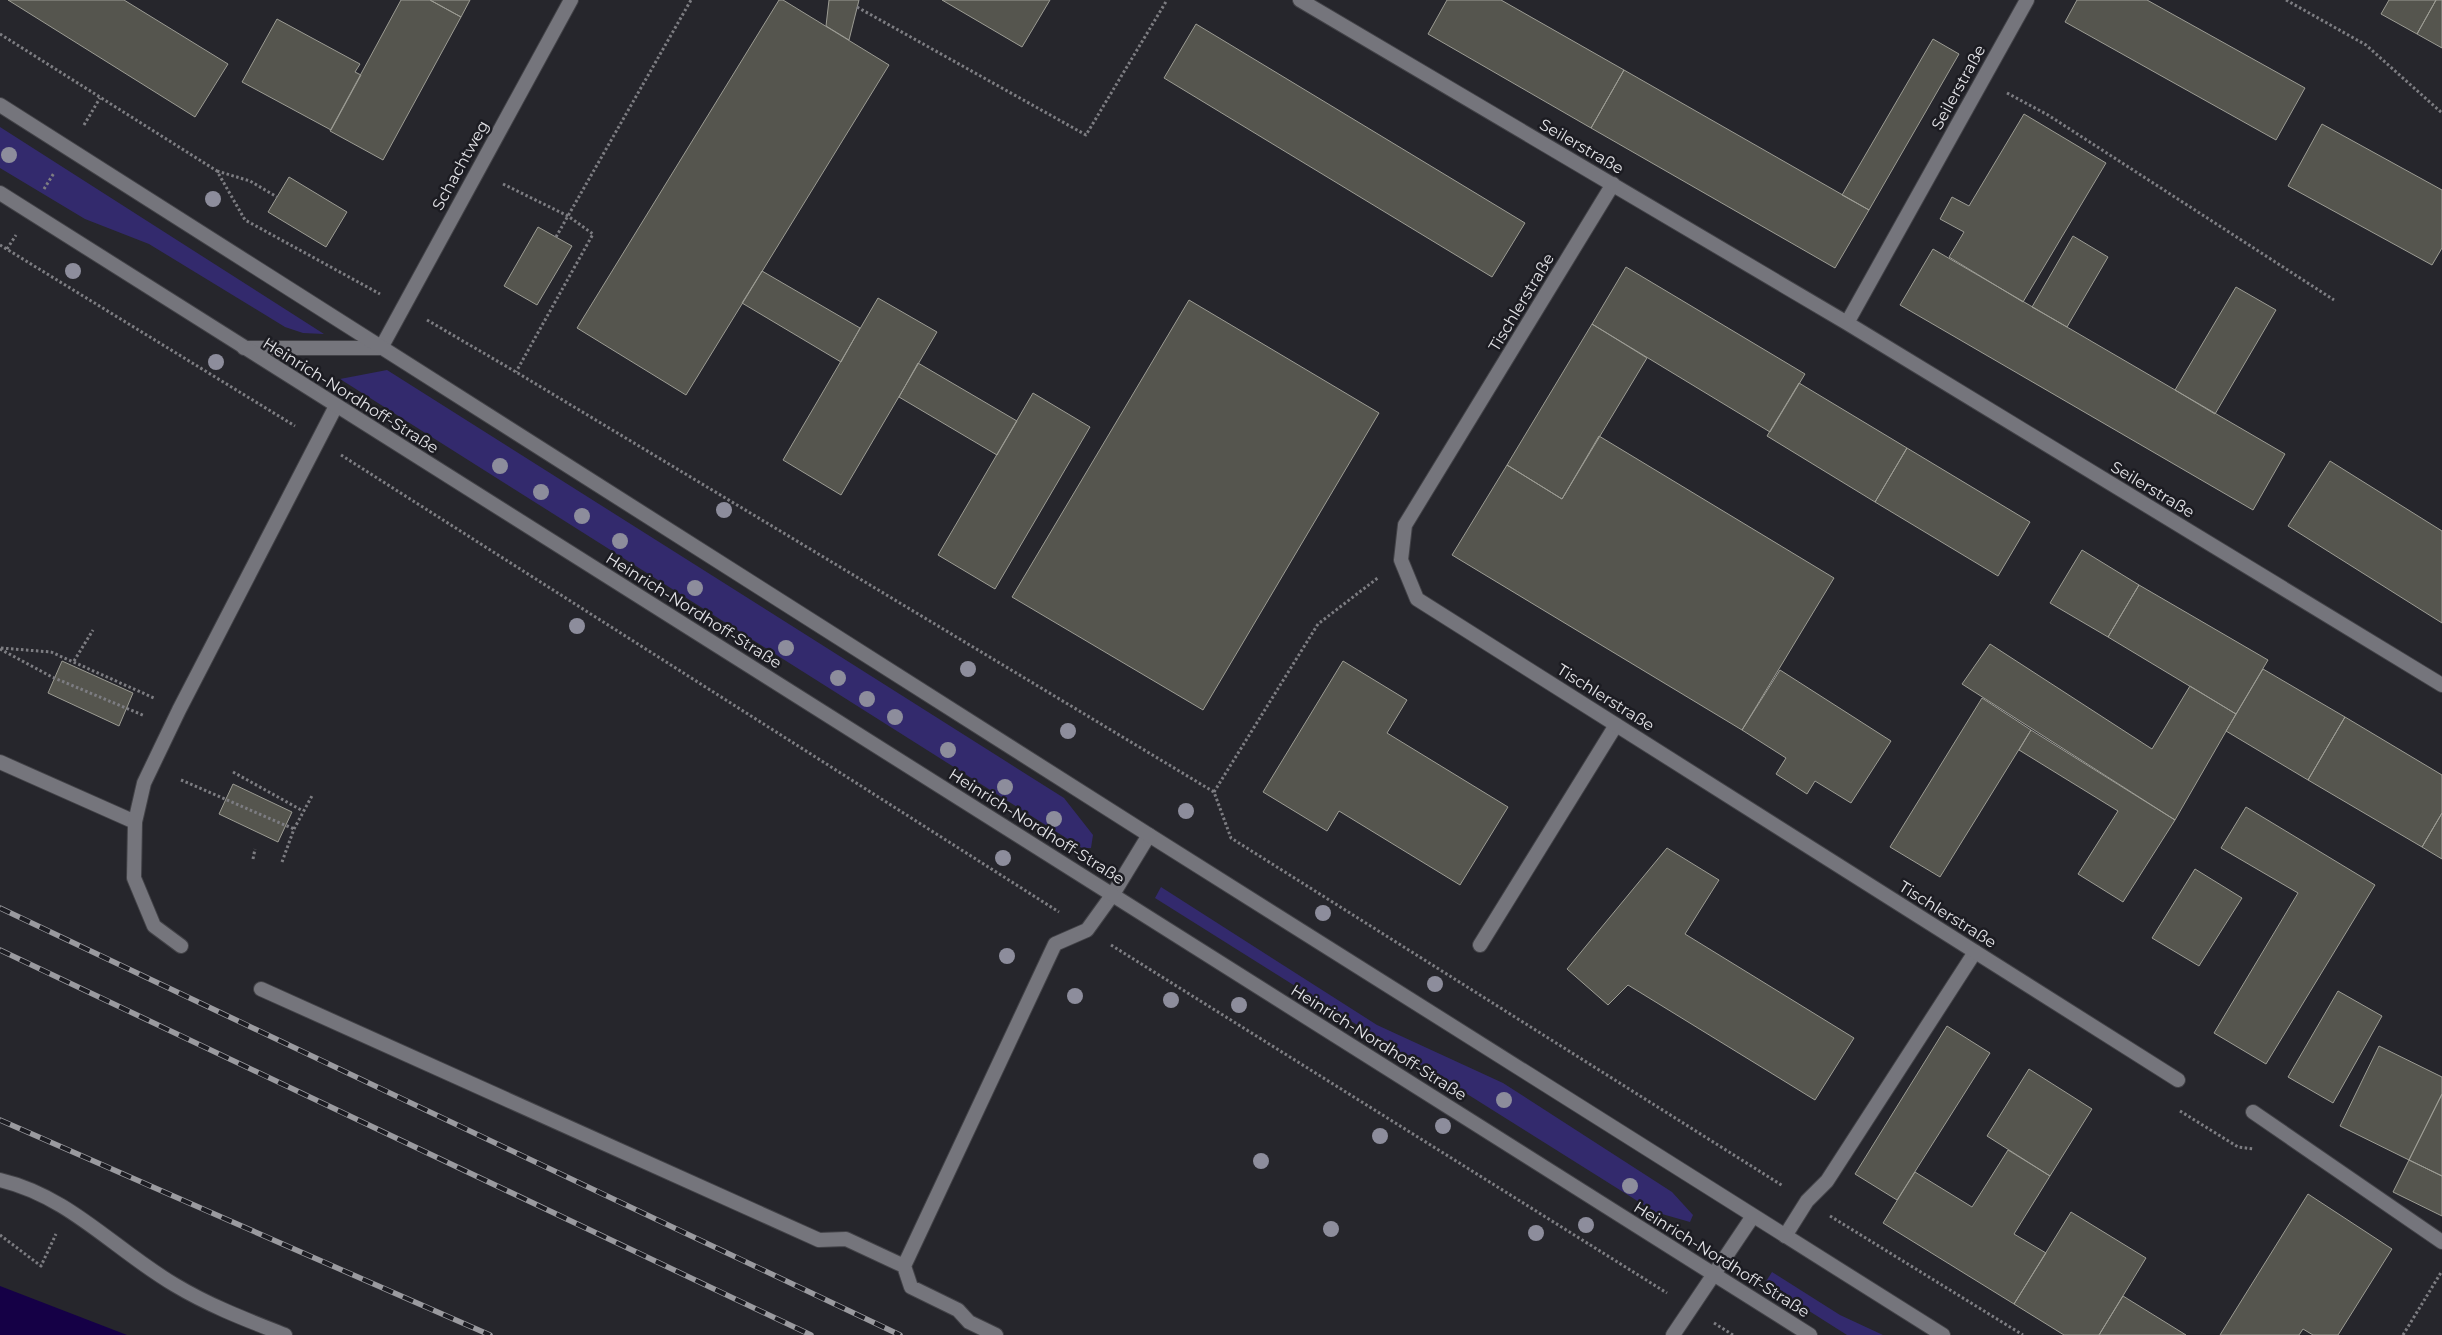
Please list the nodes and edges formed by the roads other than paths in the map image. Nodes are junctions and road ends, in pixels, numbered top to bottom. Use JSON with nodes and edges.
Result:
{"nodes":[{"id":1,"x":571,"y":0,"type":"edge"},
{"id":2,"x":1300,"y":0,"type":"edge"},
{"id":3,"x":2027,"y":0,"type":"edge"},
{"id":4,"x":0,"y":105,"type":"edge"},
{"id":5,"x":1612,"y":184,"type":"junction"},
{"id":6,"x":0,"y":193,"type":"edge"},
{"id":7,"x":1847,"y":323,"type":"junction"},
{"id":8,"x":244,"y":348,"type":"junction"},
{"id":9,"x":381,"y":348,"type":"junction"},
{"id":10,"x":336,"y":406,"type":"junction"},
{"id":11,"x":2442,"y":685,"type":"edge"},
{"id":12,"x":1616,"y":724,"type":"junction"},
{"id":13,"x":0,"y":762,"type":"edge"},
{"id":14,"x":135,"y":822,"type":"junction"},
{"id":15,"x":1149,"y":835,"type":"junction"},
{"id":16,"x":1113,"y":894,"type":"junction"},
{"id":17,"x":1480,"y":945,"type":"dead end"},
{"id":18,"x":182,"y":946,"type":"dead end"},
{"id":19,"x":1975,"y":952,"type":"junction"},
{"id":20,"x":261,"y":989,"type":"dead end"},
{"id":21,"x":2178,"y":1080,"type":"dead end"},
{"id":22,"x":2253,"y":1112,"type":"dead end"},
{"id":23,"x":0,"y":1180,"type":"edge"},
{"id":24,"x":1753,"y":1216,"type":"junction"},
{"id":25,"x":1785,"y":1236,"type":"junction"},
{"id":26,"x":2442,"y":1242,"type":"edge"},
{"id":27,"x":904,"y":1266,"type":"junction"},
{"id":28,"x":1713,"y":1274,"type":"junction"},
{"id":29,"x":285,"y":1335,"type":"edge"},
{"id":30,"x":996,"y":1335,"type":"edge"},
{"id":31,"x":1673,"y":1335,"type":"edge"},
{"id":32,"x":1810,"y":1335,"type":"edge"},
{"id":33,"x":1943,"y":1335,"type":"edge"}],
"edges":[{"from":1,"to":9,"type":"main road","name":"Schachtweg"},
{"from":2,"to":5,"type":"main road","name":"Seilerstraße"},
{"from":3,"to":7,"type":"main road","name":"Seilerstraße"},
{"from":4,"to":9,"type":"main road"},
{"from":5,"to":7,"type":"main road","name":"Seilerstraße"},
{"from":5,"to":12,"type":"main road","name":"Tischlerstraße"},
{"from":6,"to":8,"type":"main road","name":"Heinrich-Nordhoff-Straße"},
{"from":7,"to":11,"type":"main road","name":"Seilerstraße"},
{"from":8,"to":9,"type":"main road","name":"Heinrich-Nordhoff-Straße"},
{"from":8,"to":10,"type":"main road","name":"Heinrich-Nordhoff-Straße"},
{"from":9,"to":15,"type":"main road"},
{"from":10,"to":14,"type":"main road"},
{"from":10,"to":16,"type":"main road","name":"Heinrich-Nordhoff-Straße"},
{"from":12,"to":17,"type":"main road"},
{"from":12,"to":19,"type":"main road","name":"Tischlerstraße"},
{"from":13,"to":14,"type":"main road"},
{"from":14,"to":18,"type":"main road"},
{"from":15,"to":16,"type":"main road"},
{"from":15,"to":24,"type":"main road"},
{"from":16,"to":27,"type":"main road"},
{"from":16,"to":28,"type":"main road","name":"Heinrich-Nordhoff-Straße"},
{"from":19,"to":21,"type":"main road","name":"Tischlerstraße"},
{"from":19,"to":25,"type":"main road"},
{"from":20,"to":27,"type":"main road"},
{"from":22,"to":26,"type":"main road"},
{"from":23,"to":29,"type":"main road"},
{"from":24,"to":25,"type":"main road"},
{"from":24,"to":28,"type":"main road"},
{"from":25,"to":33,"type":"main road"},
{"from":27,"to":30,"type":"main road"},
{"from":28,"to":31,"type":"main road"},
{"from":28,"to":32,"type":"main road","name":"Heinrich-Nordhoff-Straße"}]}
